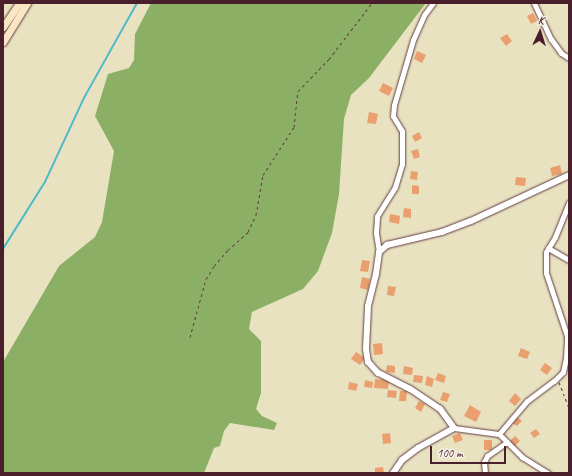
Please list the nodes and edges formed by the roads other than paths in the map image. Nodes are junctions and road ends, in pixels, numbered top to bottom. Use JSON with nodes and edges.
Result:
{"nodes":[{"id":1,"x":19,"y":3,"type":"edge"},
{"id":2,"x":27,"y":3,"type":"edge"},
{"id":3,"x":433,"y":3,"type":"edge"},
{"id":4,"x":534,"y":3,"type":"edge"},
{"id":5,"x":3,"y":27,"type":"edge"},
{"id":6,"x":3,"y":42,"type":"edge"},
{"id":7,"x":569,"y":58,"type":"edge"},
{"id":8,"x":569,"y":175,"type":"edge"},
{"id":9,"x":569,"y":203,"type":"edge"},
{"id":10,"x":548,"y":248,"type":"junction"},
{"id":11,"x":379,"y":252,"type":"junction"},
{"id":12,"x":569,"y":260,"type":"edge"},
{"id":13,"x":567,"y":363,"type":"edge"},
{"id":14,"x":454,"y":428,"type":"junction"},
{"id":15,"x":499,"y":434,"type":"junction"},
{"id":16,"x":507,"y":442,"type":"junction"},
{"id":17,"x":393,"y":473,"type":"edge"},
{"id":18,"x":485,"y":473,"type":"edge"},
{"id":19,"x":548,"y":473,"type":"edge"}],
"edges":[{"from":1,"to":5,"type":"main road"},
{"from":2,"to":6,"type":"main road"},
{"from":3,"to":11,"type":"street"},
{"from":4,"to":7,"type":"street"},
{"from":8,"to":11,"type":"street"},
{"from":9,"to":10,"type":"street"},
{"from":10,"to":12,"type":"street"},
{"from":10,"to":13,"type":"street"},
{"from":11,"to":14,"type":"street"},
{"from":13,"to":15,"type":"street"},
{"from":14,"to":15,"type":"street"},
{"from":14,"to":17,"type":"street"},
{"from":15,"to":16,"type":"street"},
{"from":16,"to":18,"type":"street"},
{"from":16,"to":19,"type":"street"}]}
